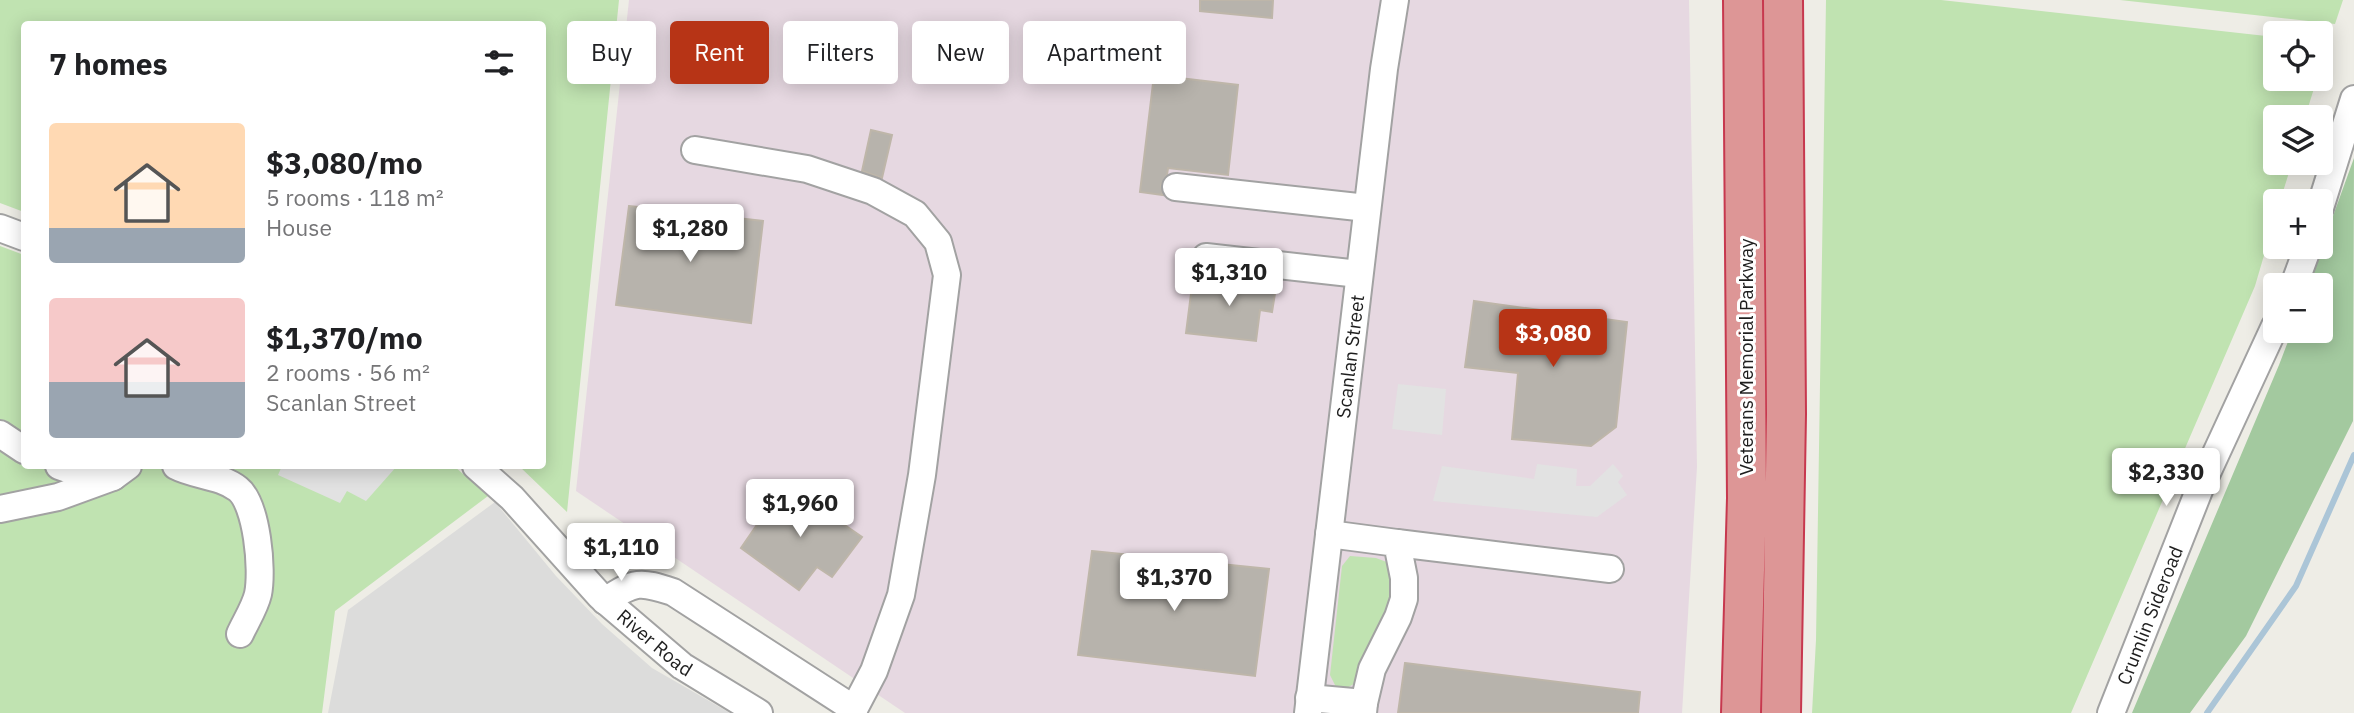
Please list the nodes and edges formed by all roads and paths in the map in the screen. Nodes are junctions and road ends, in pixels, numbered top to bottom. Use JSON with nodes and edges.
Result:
{"nodes":[{"id":1,"x":1395,"y":0,"type":"edge"},
{"id":2,"x":1743,"y":0,"type":"edge"},
{"id":3,"x":1783,"y":0,"type":"edge"},
{"id":4,"x":2354,"y":99,"type":"edge"},
{"id":5,"x":695,"y":150,"type":"dead end"},
{"id":6,"x":1176,"y":187,"type":"dead end"},
{"id":7,"x":2326,"y":189,"type":"edge"},
{"id":8,"x":1367,"y":208,"type":"junction"},
{"id":9,"x":0,"y":228,"type":"edge"},
{"id":10,"x":21,"y":236,"type":"edge"},
{"id":11,"x":1206,"y":257,"type":"dead end"},
{"id":12,"x":1359,"y":274,"type":"junction"},
{"id":13,"x":2267,"y":343,"type":"edge"},
{"id":14,"x":0,"y":434,"type":"edge"},
{"id":15,"x":21,"y":448,"type":"edge"},
{"id":16,"x":68,"y":469,"type":"edge"},
{"id":17,"x":186,"y":469,"type":"edge"},
{"id":18,"x":479,"y":469,"type":"edge"},
{"id":19,"x":121,"y":471,"type":"edge"},
{"id":20,"x":0,"y":509,"type":"edge"},
{"id":21,"x":1328,"y":534,"type":"junction"},
{"id":22,"x":1397,"y":543,"type":"junction"},
{"id":23,"x":1610,"y":569,"type":"dead end"},
{"id":24,"x":605,"y":601,"type":"junction"},
{"id":25,"x":240,"y":634,"type":"dead end"},
{"id":26,"x":1308,"y":706,"type":"edge"},
{"id":27,"x":1363,"y":708,"type":"edge"},
{"id":28,"x":853,"y":711,"type":"edge"},
{"id":29,"x":759,"y":713,"type":"edge"},
{"id":30,"x":1741,"y":713,"type":"edge"},
{"id":31,"x":1781,"y":713,"type":"edge"},
{"id":32,"x":2111,"y":713,"type":"edge"}],
"edges":[{"from":1,"to":8,"type":"street","name":"Scanlan Street"},
{"from":2,"to":30,"type":"highway","name":"Veterans Memorial Parkway"},
{"from":3,"to":31,"type":"highway","name":"Veterans Memorial Parkway"},
{"from":4,"to":7,"type":"street"},
{"from":5,"to":28,"type":"street"},
{"from":6,"to":8,"type":"street"},
{"from":8,"to":12,"type":"street","name":"Scanlan Street"},
{"from":9,"to":10,"type":"street"},
{"from":11,"to":12,"type":"street"},
{"from":12,"to":21,"type":"street","name":"Scanlan Street"},
{"from":13,"to":32,"type":"street","name":"Crumlin Sideroad"},
{"from":14,"to":15,"type":"street"},
{"from":16,"to":19,"type":"street"},
{"from":17,"to":25,"type":"street"},
{"from":18,"to":24,"type":"street","name":"River Road"},
{"from":19,"to":20,"type":"street"},
{"from":21,"to":22,"type":"street"},
{"from":21,"to":26,"type":"street","name":"Scanlan Street"},
{"from":22,"to":23,"type":"street"},
{"from":22,"to":27,"type":"street"},
{"from":24,"to":28,"type":"street"},
{"from":24,"to":29,"type":"street","name":"River Road"},
{"from":26,"to":27,"type":"street"}]}
